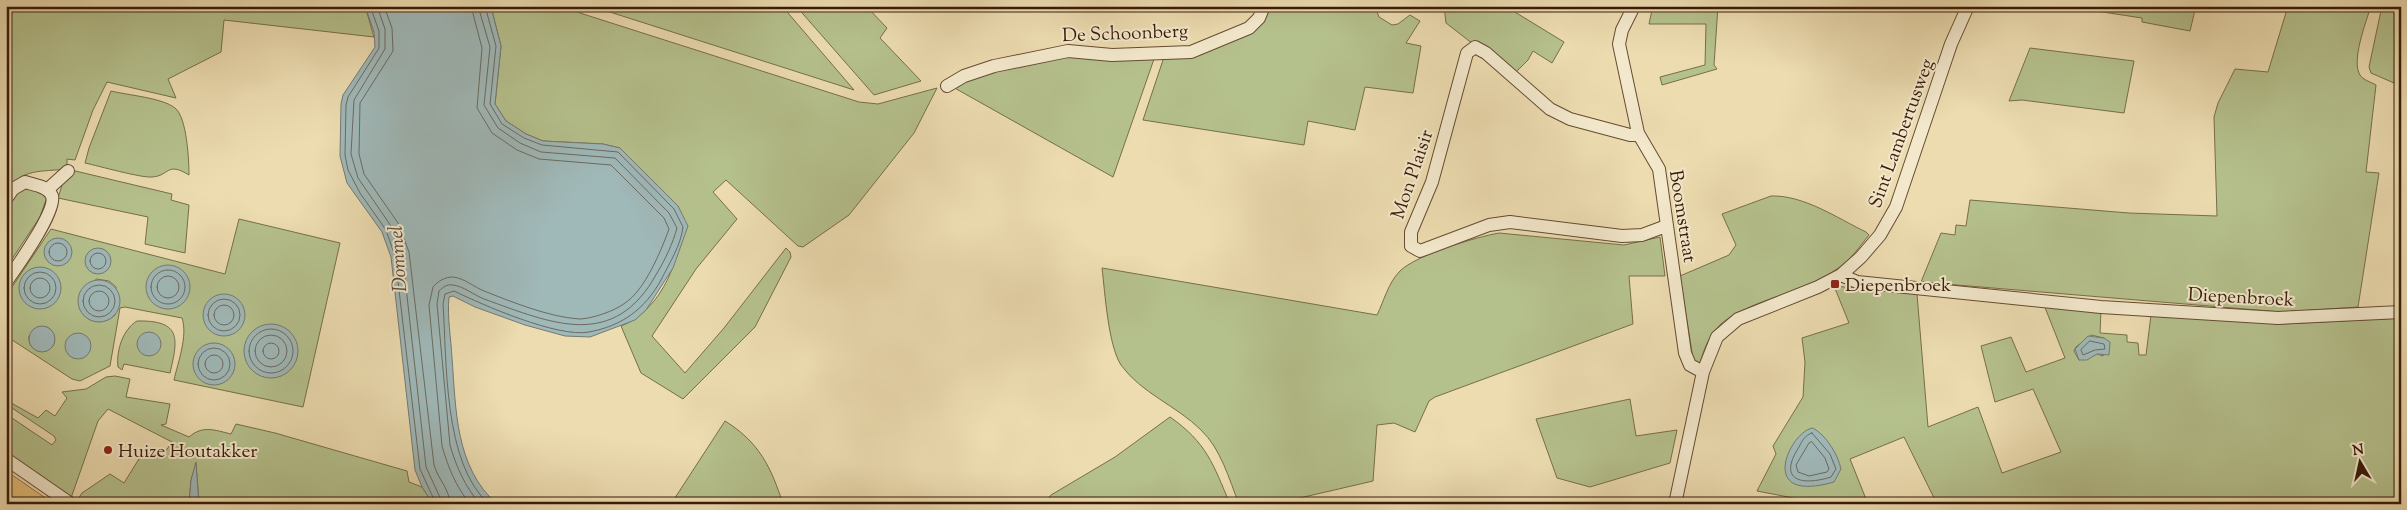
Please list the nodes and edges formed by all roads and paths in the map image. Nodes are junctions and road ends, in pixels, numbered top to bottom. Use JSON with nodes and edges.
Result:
{"nodes":[{"id":1,"x":1264,"y":6,"type":"edge"},
{"id":2,"x":1634,"y":6,"type":"edge"},
{"id":3,"x":1968,"y":6,"type":"edge"},
{"id":4,"x":947,"y":86,"type":"dead end"},
{"id":5,"x":1638,"y":133,"type":"junction"},
{"id":6,"x":68,"y":171,"type":"dead end"},
{"id":7,"x":47,"y":190,"type":"junction"},
{"id":8,"x":6,"y":198,"type":"edge"},
{"id":9,"x":1666,"y":226,"type":"junction"},
{"id":10,"x":1841,"y":275,"type":"junction"},
{"id":11,"x":6,"y":282,"type":"edge"},
{"id":12,"x":2401,"y":312,"type":"edge"},
{"id":13,"x":1703,"y":372,"type":"junction"},
{"id":14,"x":6,"y":458,"type":"edge"},
{"id":15,"x":6,"y":482,"type":"edge"},
{"id":16,"x":38,"y":504,"type":"edge"},
{"id":17,"x":72,"y":504,"type":"edge"},
{"id":18,"x":1675,"y":504,"type":"edge"}],
"edges":[{"from":1,"to":4,"type":"street","name":"De Schoonberg"},
{"from":2,"to":5,"type":"street","name":"Boomstraat"},
{"from":3,"to":10,"type":"street","name":"Sint Lambertusweg"},
{"from":5,"to":9,"type":"street","name":"Boomstraat"},
{"from":5,"to":9,"type":"street","name":"Mon Plaisir"},
{"from":6,"to":7,"type":"street"},
{"from":7,"to":8,"type":"street"},
{"from":7,"to":11,"type":"street"},
{"from":9,"to":13,"type":"street","name":"Boomstraat"},
{"from":10,"to":12,"type":"street","name":"Diepenbroek"},
{"from":10,"to":13,"type":"street","name":"Sint Lambertusweg"},
{"from":13,"to":18,"type":"street","name":"Sint Lambertusweg"},
{"from":14,"to":17,"type":"street"},
{"from":15,"to":16,"type":"highway"}]}
